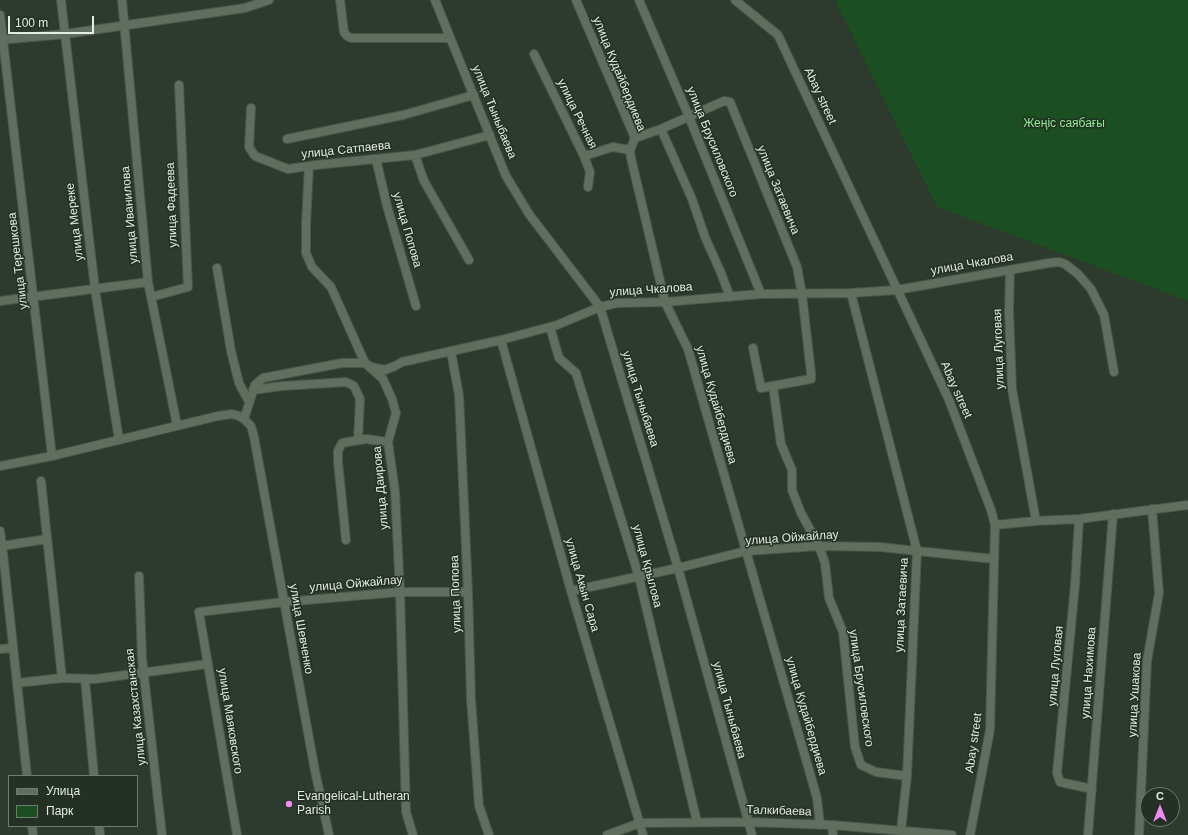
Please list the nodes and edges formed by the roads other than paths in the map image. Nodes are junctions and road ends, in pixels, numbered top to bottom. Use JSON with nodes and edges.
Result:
{"nodes":[{"id":1,"x":61,"y":0,"type":"edge"},
{"id":2,"x":122,"y":0,"type":"edge"},
{"id":3,"x":269,"y":0,"type":"edge"},
{"id":4,"x":340,"y":0,"type":"edge"},
{"id":5,"x":435,"y":0,"type":"edge"},
{"id":6,"x":576,"y":0,"type":"edge"},
{"id":7,"x":639,"y":0,"type":"edge"},
{"id":8,"x":735,"y":0,"type":"edge"},
{"id":9,"x":0,"y":15,"type":"edge"},
{"id":10,"x":124,"y":26,"type":"junction"},
{"id":11,"x":65,"y":34,"type":"junction"},
{"id":12,"x":450,"y":38,"type":"junction"},
{"id":13,"x":2,"y":40,"type":"edge"},
{"id":14,"x":534,"y":54,"type":"dead end"},
{"id":15,"x":179,"y":84,"type":"dead end"},
{"id":16,"x":474,"y":95,"type":"junction"},
{"id":17,"x":251,"y":108,"type":"dead end"},
{"id":18,"x":689,"y":117,"type":"junction"},
{"id":19,"x":661,"y":129,"type":"junction"},
{"id":20,"x":490,"y":135,"type":"junction"},
{"id":21,"x":635,"y":138,"type":"junction"},
{"id":22,"x":287,"y":139,"type":"dead end"},
{"id":23,"x":630,"y":150,"type":"junction"},
{"id":24,"x":415,"y":155,"type":"junction"},
{"id":25,"x":584,"y":156,"type":"junction"},
{"id":26,"x":376,"y":159,"type":"junction"},
{"id":27,"x":309,"y":166,"type":"junction"},
{"id":28,"x":588,"y":187,"type":"dead end"},
{"id":29,"x":469,"y":260,"type":"dead end"},
{"id":30,"x":217,"y":268,"type":"dead end"},
{"id":31,"x":1010,"y":270,"type":"junction"},
{"id":32,"x":148,"y":282,"type":"junction"},
{"id":33,"x":95,"y":289,"type":"junction"},
{"id":34,"x":897,"y":290,"type":"junction"},
{"id":35,"x":761,"y":294,"type":"junction"},
{"id":36,"x":802,"y":294,"type":"junction"},
{"id":37,"x":851,"y":294,"type":"junction"},
{"id":38,"x":34,"y":296,"type":"junction"},
{"id":39,"x":151,"y":297,"type":"junction"},
{"id":40,"x":730,"y":297,"type":"junction"},
{"id":41,"x":0,"y":301,"type":"edge"},
{"id":42,"x":665,"y":302,"type":"junction"},
{"id":43,"x":416,"y":306,"type":"dead end"},
{"id":44,"x":600,"y":307,"type":"junction"},
{"id":45,"x":550,"y":327,"type":"junction"},
{"id":46,"x":502,"y":340,"type":"junction"},
{"id":47,"x":753,"y":348,"type":"dead end"},
{"id":48,"x":451,"y":352,"type":"junction"},
{"id":49,"x":365,"y":363,"type":"junction"},
{"id":50,"x":1114,"y":372,"type":"dead end"},
{"id":51,"x":773,"y":386,"type":"junction"},
{"id":52,"x":253,"y":390,"type":"junction"},
{"id":53,"x":249,"y":402,"type":"junction"},
{"id":54,"x":244,"y":419,"type":"junction"},
{"id":55,"x":177,"y":425,"type":"junction"},
{"id":56,"x":119,"y":440,"type":"junction"},
{"id":57,"x":358,"y":440,"type":"junction"},
{"id":58,"x":388,"y":442,"type":"junction"},
{"id":59,"x":52,"y":456,"type":"junction"},
{"id":60,"x":0,"y":466,"type":"edge"},
{"id":61,"x":41,"y":481,"type":"dead end"},
{"id":62,"x":1188,"y":505,"type":"edge"},
{"id":63,"x":1152,"y":509,"type":"junction"},
{"id":64,"x":1113,"y":514,"type":"junction"},
{"id":65,"x":1079,"y":519,"type":"junction"},
{"id":66,"x":1036,"y":521,"type":"junction"},
{"id":67,"x":995,"y":525,"type":"junction"},
{"id":68,"x":0,"y":531,"type":"edge"},
{"id":69,"x":47,"y":539,"type":"junction"},
{"id":70,"x":346,"y":540,"type":"dead end"},
{"id":71,"x":2,"y":546,"type":"junction"},
{"id":72,"x":819,"y":546,"type":"junction"},
{"id":73,"x":917,"y":550,"type":"junction"},
{"id":74,"x":746,"y":552,"type":"junction"},
{"id":75,"x":994,"y":559,"type":"junction"},
{"id":76,"x":678,"y":568,"type":"junction"},
{"id":77,"x":139,"y":576,"type":"dead end"},
{"id":78,"x":639,"y":577,"type":"junction"},
{"id":79,"x":571,"y":591,"type":"junction"},
{"id":80,"x":400,"y":592,"type":"junction"},
{"id":81,"x":468,"y":592,"type":"junction"},
{"id":82,"x":284,"y":602,"type":"junction"},
{"id":83,"x":199,"y":612,"type":"joint"},
{"id":84,"x":13,"y":648,"type":"junction"},
{"id":85,"x":0,"y":649,"type":"edge"},
{"id":86,"x":208,"y":664,"type":"junction"},
{"id":87,"x":143,"y":673,"type":"junction"},
{"id":88,"x":62,"y":678,"type":"junction"},
{"id":89,"x":85,"y":679,"type":"junction"},
{"id":90,"x":17,"y":683,"type":"junction"},
{"id":91,"x":27,"y":775,"type":"edge"},
{"id":92,"x":94,"y":775,"type":"edge"},
{"id":93,"x":907,"y":776,"type":"junction"},
{"id":94,"x":1092,"y":789,"type":"junction"},
{"id":95,"x":697,"y":822,"type":"junction"},
{"id":96,"x":748,"y":822,"type":"junction"},
{"id":97,"x":640,"y":823,"type":"junction"},
{"id":98,"x":832,"y":824,"type":"junction"},
{"id":99,"x":820,"y":825,"type":"junction"},
{"id":100,"x":901,"y":830,"type":"junction"},
{"id":101,"x":162,"y":835,"type":"edge"},
{"id":102,"x":236,"y":835,"type":"edge"},
{"id":103,"x":329,"y":835,"type":"edge"},
{"id":104,"x":413,"y":835,"type":"edge"},
{"id":105,"x":489,"y":835,"type":"edge"},
{"id":106,"x":607,"y":835,"type":"edge"},
{"id":107,"x":643,"y":835,"type":"edge"},
{"id":108,"x":752,"y":835,"type":"edge"},
{"id":109,"x":833,"y":835,"type":"edge"},
{"id":110,"x":952,"y":835,"type":"edge"},
{"id":111,"x":970,"y":835,"type":"edge"},
{"id":112,"x":1088,"y":835,"type":"edge"},
{"id":113,"x":1140,"y":835,"type":"edge"}],
"edges":[{"from":1,"to":11,"type":"street","name":"улица Мереке"},
{"from":2,"to":10,"type":"street","name":"улица Иванилова"},
{"from":3,"to":10,"type":"street"},
{"from":4,"to":12,"type":"street"},
{"from":5,"to":12,"type":"street","name":"улица Тыныбаева"},
{"from":6,"to":21,"type":"street","name":"улица Кудайбердиева"},
{"from":7,"to":18,"type":"street","name":"улица Брусиловского"},
{"from":8,"to":34,"type":"street","name":"Abay street"},
{"from":9,"to":13,"type":"street","name":"улица Терешкова"},
{"from":10,"to":11,"type":"street"},
{"from":10,"to":32,"type":"street","name":"улица Иванилова"},
{"from":11,"to":13,"type":"street"},
{"from":11,"to":33,"type":"street","name":"улица Мереке"},
{"from":12,"to":16,"type":"street","name":"улица Тыныбаева"},
{"from":13,"to":38,"type":"street","name":"улица Терешкова"},
{"from":14,"to":25,"type":"street","name":"улица Речная"},
{"from":15,"to":39,"type":"street","name":"улица Фадеева"},
{"from":16,"to":20,"type":"street","name":"улица Тыныбаева"},
{"from":16,"to":22,"type":"street","name":"улица Сатпаева"},
{"from":17,"to":27,"type":"street","name":"улица Сатпаева"},
{"from":18,"to":19,"type":"street"},
{"from":18,"to":35,"type":"street","name":"улица Брусиловского"},
{"from":18,"to":36,"type":"street","name":"улица Затаевича"},
{"from":19,"to":21,"type":"street"},
{"from":19,"to":40,"type":"street"},
{"from":20,"to":24,"type":"street","name":"улица Сатпаева"},
{"from":20,"to":44,"type":"street","name":"улица Тыныбаева"},
{"from":21,"to":23,"type":"street","name":"улица Кудайбердиева"},
{"from":23,"to":25,"type":"street"},
{"from":23,"to":42,"type":"street","name":"улица Кудайбердиева"},
{"from":24,"to":26,"type":"street","name":"улица Сатпаева"},
{"from":24,"to":29,"type":"street"},
{"from":25,"to":28,"type":"street","name":"улица Речная"},
{"from":26,"to":27,"type":"street","name":"улица Сатпаева"},
{"from":26,"to":43,"type":"street","name":"улица Попова"},
{"from":27,"to":49,"type":"street","name":"улица Даирова"},
{"from":30,"to":53,"type":"street"},
{"from":31,"to":34,"type":"street","name":"улица Чкалова"},
{"from":31,"to":50,"type":"street","name":"улица Чкалова"},
{"from":31,"to":66,"type":"street","name":"улица Луговая"},
{"from":32,"to":33,"type":"street"},
{"from":32,"to":39,"type":"street","name":"улица Иванилова"},
{"from":33,"to":38,"type":"street"},
{"from":33,"to":56,"type":"street","name":"улица Мереке"},
{"from":34,"to":37,"type":"street","name":"улица Чкалова"},
{"from":34,"to":67,"type":"street","name":"Abay street"},
{"from":35,"to":36,"type":"street","name":"улица Чкалова"},
{"from":35,"to":40,"type":"street","name":"улица Чкалова"},
{"from":36,"to":37,"type":"street","name":"улица Чкалова"},
{"from":36,"to":51,"type":"street"},
{"from":37,"to":73,"type":"street","name":"улица Затаевича"},
{"from":38,"to":41,"type":"street"},
{"from":38,"to":59,"type":"street","name":"улица Терешкова"},
{"from":39,"to":55,"type":"street","name":"улица Иванилова"},
{"from":40,"to":42,"type":"street","name":"улица Чкалова"},
{"from":42,"to":44,"type":"street","name":"улица Чкалова"},
{"from":42,"to":74,"type":"street","name":"улица Кудайбердиева"},
{"from":44,"to":45,"type":"street","name":"улица Чкалова"},
{"from":44,"to":76,"type":"street","name":"улица Тыныбаева"},
{"from":45,"to":46,"type":"street","name":"улица Чкалова"},
{"from":45,"to":78,"type":"street","name":"улица Крылова"},
{"from":46,"to":48,"type":"street","name":"улица Чкалова"},
{"from":46,"to":79,"type":"street","name":"улица Акын Сара"},
{"from":47,"to":51,"type":"street"},
{"from":48,"to":49,"type":"street","name":"улица Чкалова"},
{"from":48,"to":81,"type":"street","name":"улица Попова"},
{"from":49,"to":52,"type":"street","name":"улица Чкалова"},
{"from":49,"to":58,"type":"street","name":"улица Даирова"},
{"from":51,"to":72,"type":"street","name":"улица Брусиловского"},
{"from":52,"to":53,"type":"street","name":"улица Чкалова"},
{"from":52,"to":57,"type":"street"},
{"from":53,"to":54,"type":"street","name":"улица Чкалова"},
{"from":54,"to":55,"type":"street"},
{"from":54,"to":82,"type":"street","name":"улица Шевченко"},
{"from":55,"to":56,"type":"street"},
{"from":56,"to":59,"type":"street"},
{"from":57,"to":58,"type":"street"},
{"from":57,"to":70,"type":"street"},
{"from":58,"to":80,"type":"street","name":"улица Даирова"},
{"from":59,"to":60,"type":"street"},
{"from":61,"to":69,"type":"street"},
{"from":62,"to":63,"type":"street"},
{"from":63,"to":64,"type":"street"},
{"from":63,"to":113,"type":"street","name":"улица Ушакова"},
{"from":64,"to":65,"type":"street"},
{"from":64,"to":94,"type":"street","name":"улица Нахимова"},
{"from":65,"to":66,"type":"street"},
{"from":65,"to":94,"type":"street","name":"улица Луговая"},
{"from":66,"to":67,"type":"street"},
{"from":67,"to":75,"type":"street","name":"Abay street"},
{"from":68,"to":71,"type":"street"},
{"from":69,"to":71,"type":"street"},
{"from":69,"to":88,"type":"street"},
{"from":71,"to":84,"type":"street"},
{"from":72,"to":73,"type":"street","name":"улица Ойжайлау"},
{"from":72,"to":74,"type":"street","name":"улица Ойжайлау"},
{"from":72,"to":93,"type":"street","name":"улица Брусиловского"},
{"from":73,"to":75,"type":"street","name":"улица Ойжайлау"},
{"from":73,"to":93,"type":"street","name":"улица Затаевича"},
{"from":74,"to":76,"type":"street","name":"улица Ойжайлау"},
{"from":74,"to":99,"type":"street","name":"улица Кудайбердиева"},
{"from":75,"to":111,"type":"street","name":"Abay street"},
{"from":76,"to":78,"type":"street","name":"улица Ойжайлау"},
{"from":76,"to":96,"type":"street","name":"улица Тыныбаева"},
{"from":77,"to":87,"type":"street","name":"улица Казахстанская"},
{"from":78,"to":79,"type":"street","name":"улица Ойжайлау"},
{"from":78,"to":95,"type":"street","name":"улица Крылова"},
{"from":79,"to":97,"type":"street","name":"улица Акын Сара"},
{"from":80,"to":81,"type":"street","name":"улица Ойжайлау"},
{"from":80,"to":82,"type":"street","name":"улица Ойжайлау"},
{"from":80,"to":104,"type":"street","name":"улица Даирова"},
{"from":81,"to":105,"type":"street","name":"улица Попова"},
{"from":82,"to":83,"type":"street","name":"улица Ойжайлау"},
{"from":82,"to":103,"type":"street","name":"улица Шевченко"},
{"from":83,"to":86,"type":"street","name":"улица Маяковского"},
{"from":84,"to":85,"type":"street"},
{"from":84,"to":90,"type":"street"},
{"from":86,"to":87,"type":"street"},
{"from":86,"to":102,"type":"street","name":"улица Маяковского"},
{"from":87,"to":89,"type":"street"},
{"from":87,"to":101,"type":"street","name":"улица Казахстанская"},
{"from":88,"to":89,"type":"street"},
{"from":88,"to":90,"type":"street"},
{"from":89,"to":92,"type":"street"},
{"from":90,"to":91,"type":"street"},
{"from":93,"to":100,"type":"street","name":"улица Затаевича"},
{"from":94,"to":112,"type":"street","name":"улица Нахимова"},
{"from":95,"to":96,"type":"street","name":"Талкибаева"},
{"from":95,"to":97,"type":"street","name":"Талкибаева"},
{"from":96,"to":99,"type":"street","name":"Талкибаева"},
{"from":96,"to":108,"type":"street","name":"улица Тыныбаева"},
{"from":97,"to":106,"type":"street","name":"Талкибаева"},
{"from":97,"to":107,"type":"street","name":"улица Акын Сара"},
{"from":98,"to":99,"type":"street","name":"Талкибаева"},
{"from":98,"to":100,"type":"street","name":"Талкибаева"},
{"from":98,"to":109,"type":"street"},
{"from":100,"to":110,"type":"street","name":"Талкибаева"}]}
